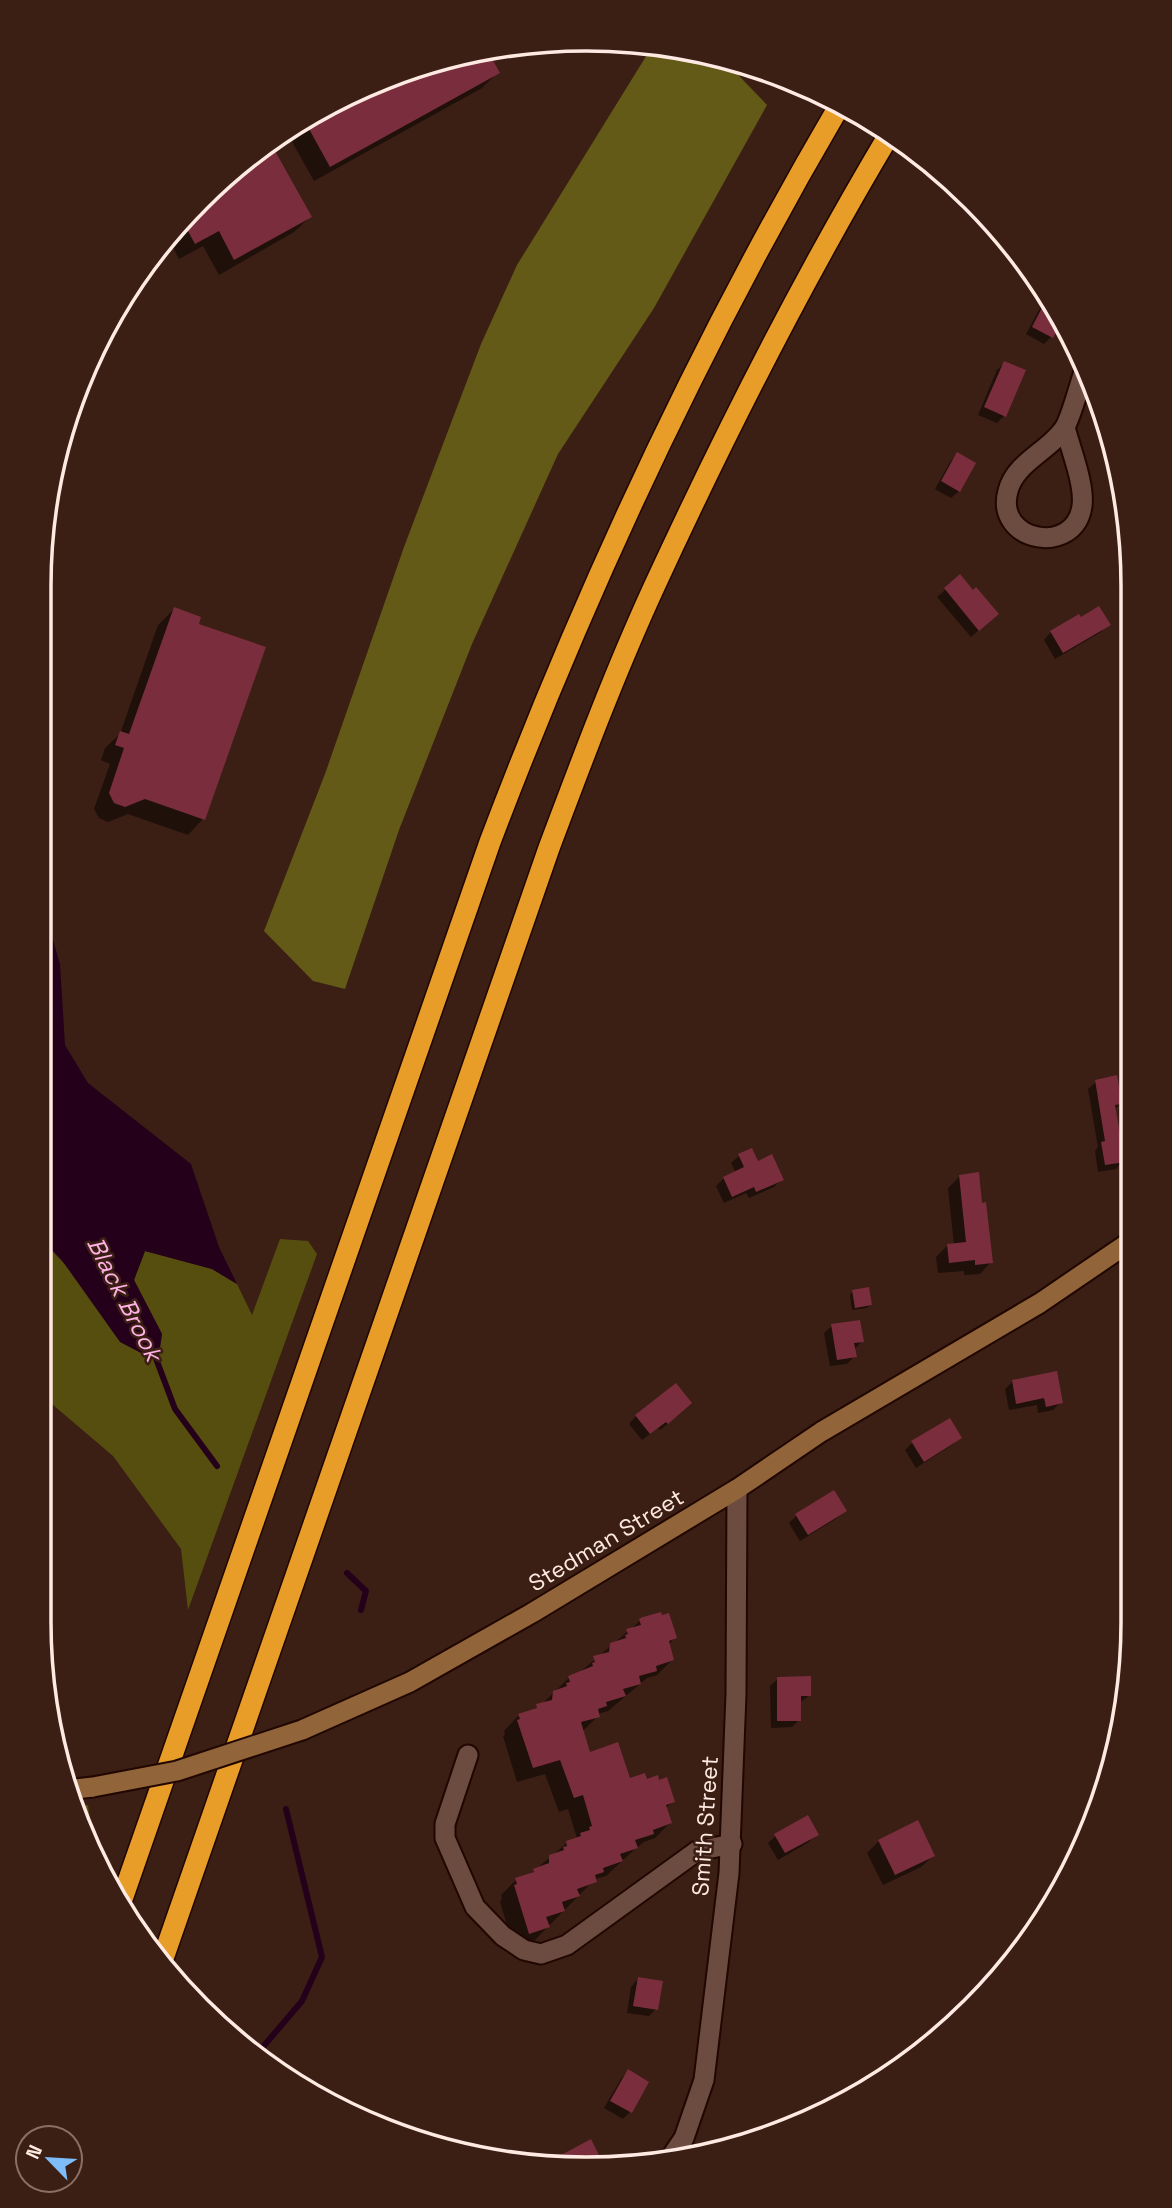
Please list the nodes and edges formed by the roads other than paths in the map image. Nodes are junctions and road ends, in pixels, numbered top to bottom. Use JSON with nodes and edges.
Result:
{"nodes":[{"id":1,"x":836,"y":112,"type":"edge"},
{"id":2,"x":885,"y":142,"type":"edge"},
{"id":3,"x":1081,"y":381,"type":"edge"},
{"id":4,"x":1065,"y":427,"type":"junction"},
{"id":5,"x":1121,"y":1248,"type":"edge"},
{"id":6,"x":737,"y":1489,"type":"junction"},
{"id":7,"x":468,"y":1755,"type":"dead end"},
{"id":8,"x":77,"y":1789,"type":"edge"},
{"id":9,"x":732,"y":1844,"type":"junction"},
{"id":10,"x":124,"y":1893,"type":"edge"},
{"id":11,"x":165,"y":1953,"type":"edge"},
{"id":12,"x":676,"y":2149,"type":"edge"}],
"edges":[{"from":1,"to":10,"type":"highway"},
{"from":2,"to":11,"type":"highway"},
{"from":3,"to":4,"type":"street"},
{"from":4,"to":4,"type":"street"},
{"from":5,"to":6,"type":"main road","name":"Stedman Street"},
{"from":6,"to":8,"type":"main road","name":"Stedman Street","bridge":true},
{"from":6,"to":9,"type":"street","name":"Smith Street"},
{"from":7,"to":9,"type":"street"},
{"from":9,"to":12,"type":"street","name":"Smith Street"}]}
